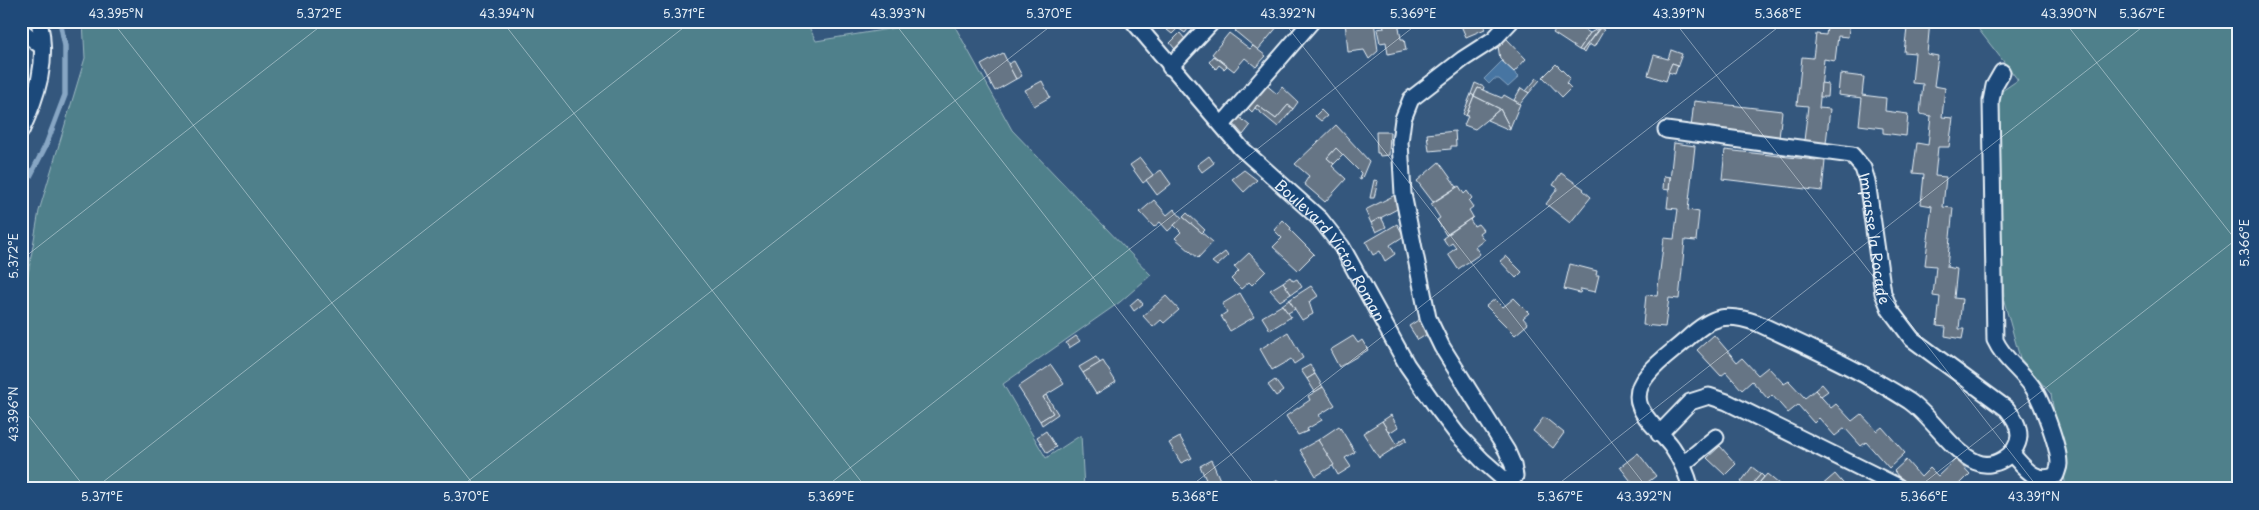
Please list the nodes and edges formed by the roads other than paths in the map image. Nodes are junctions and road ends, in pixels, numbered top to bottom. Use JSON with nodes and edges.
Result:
{"nodes":[{"id":1,"x":39,"y":21,"type":"edge"},
{"id":2,"x":1133,"y":21,"type":"edge"},
{"id":3,"x":1213,"y":21,"type":"edge"},
{"id":4,"x":1312,"y":21,"type":"edge"},
{"id":5,"x":1511,"y":21,"type":"edge"},
{"id":6,"x":21,"y":30,"type":"edge"},
{"id":7,"x":41,"y":46,"type":"junction"},
{"id":8,"x":1170,"y":67,"type":"junction"},
{"id":9,"x":2002,"y":72,"type":"dead end"},
{"id":10,"x":1222,"y":125,"type":"junction"},
{"id":11,"x":1666,"y":130,"type":"dead end"},
{"id":12,"x":21,"y":131,"type":"edge"},
{"id":13,"x":1659,"y":434,"type":"junction"},
{"id":14,"x":1716,"y":437,"type":"dead end"},
{"id":15,"x":2011,"y":453,"type":"junction"},
{"id":16,"x":1683,"y":464,"type":"junction"},
{"id":17,"x":1512,"y":486,"type":"edge"},
{"id":18,"x":1897,"y":486,"type":"dead end"},
{"id":19,"x":1691,"y":489,"type":"edge"}],
"edges":[{"from":1,"to":7,"type":"street"},
{"from":2,"to":8,"type":"street","name":"Boulevard Victor Roman"},
{"from":3,"to":8,"type":"street"},
{"from":4,"to":10,"type":"street"},
{"from":5,"to":17,"type":"street"},
{"from":6,"to":7,"type":"street"},
{"from":7,"to":12,"type":"street"},
{"from":8,"to":10,"type":"street","name":"Boulevard Victor Roman"},
{"from":9,"to":15,"type":"street"},
{"from":10,"to":17,"type":"street","name":"Boulevard Victor Roman"},
{"from":11,"to":15,"type":"street","name":"Impasse la Rocade"},
{"from":13,"to":15,"type":"street"},
{"from":13,"to":16,"type":"street"},
{"from":13,"to":18,"type":"street"},
{"from":14,"to":16,"type":"street"},
{"from":16,"to":19,"type":"street"}]}
